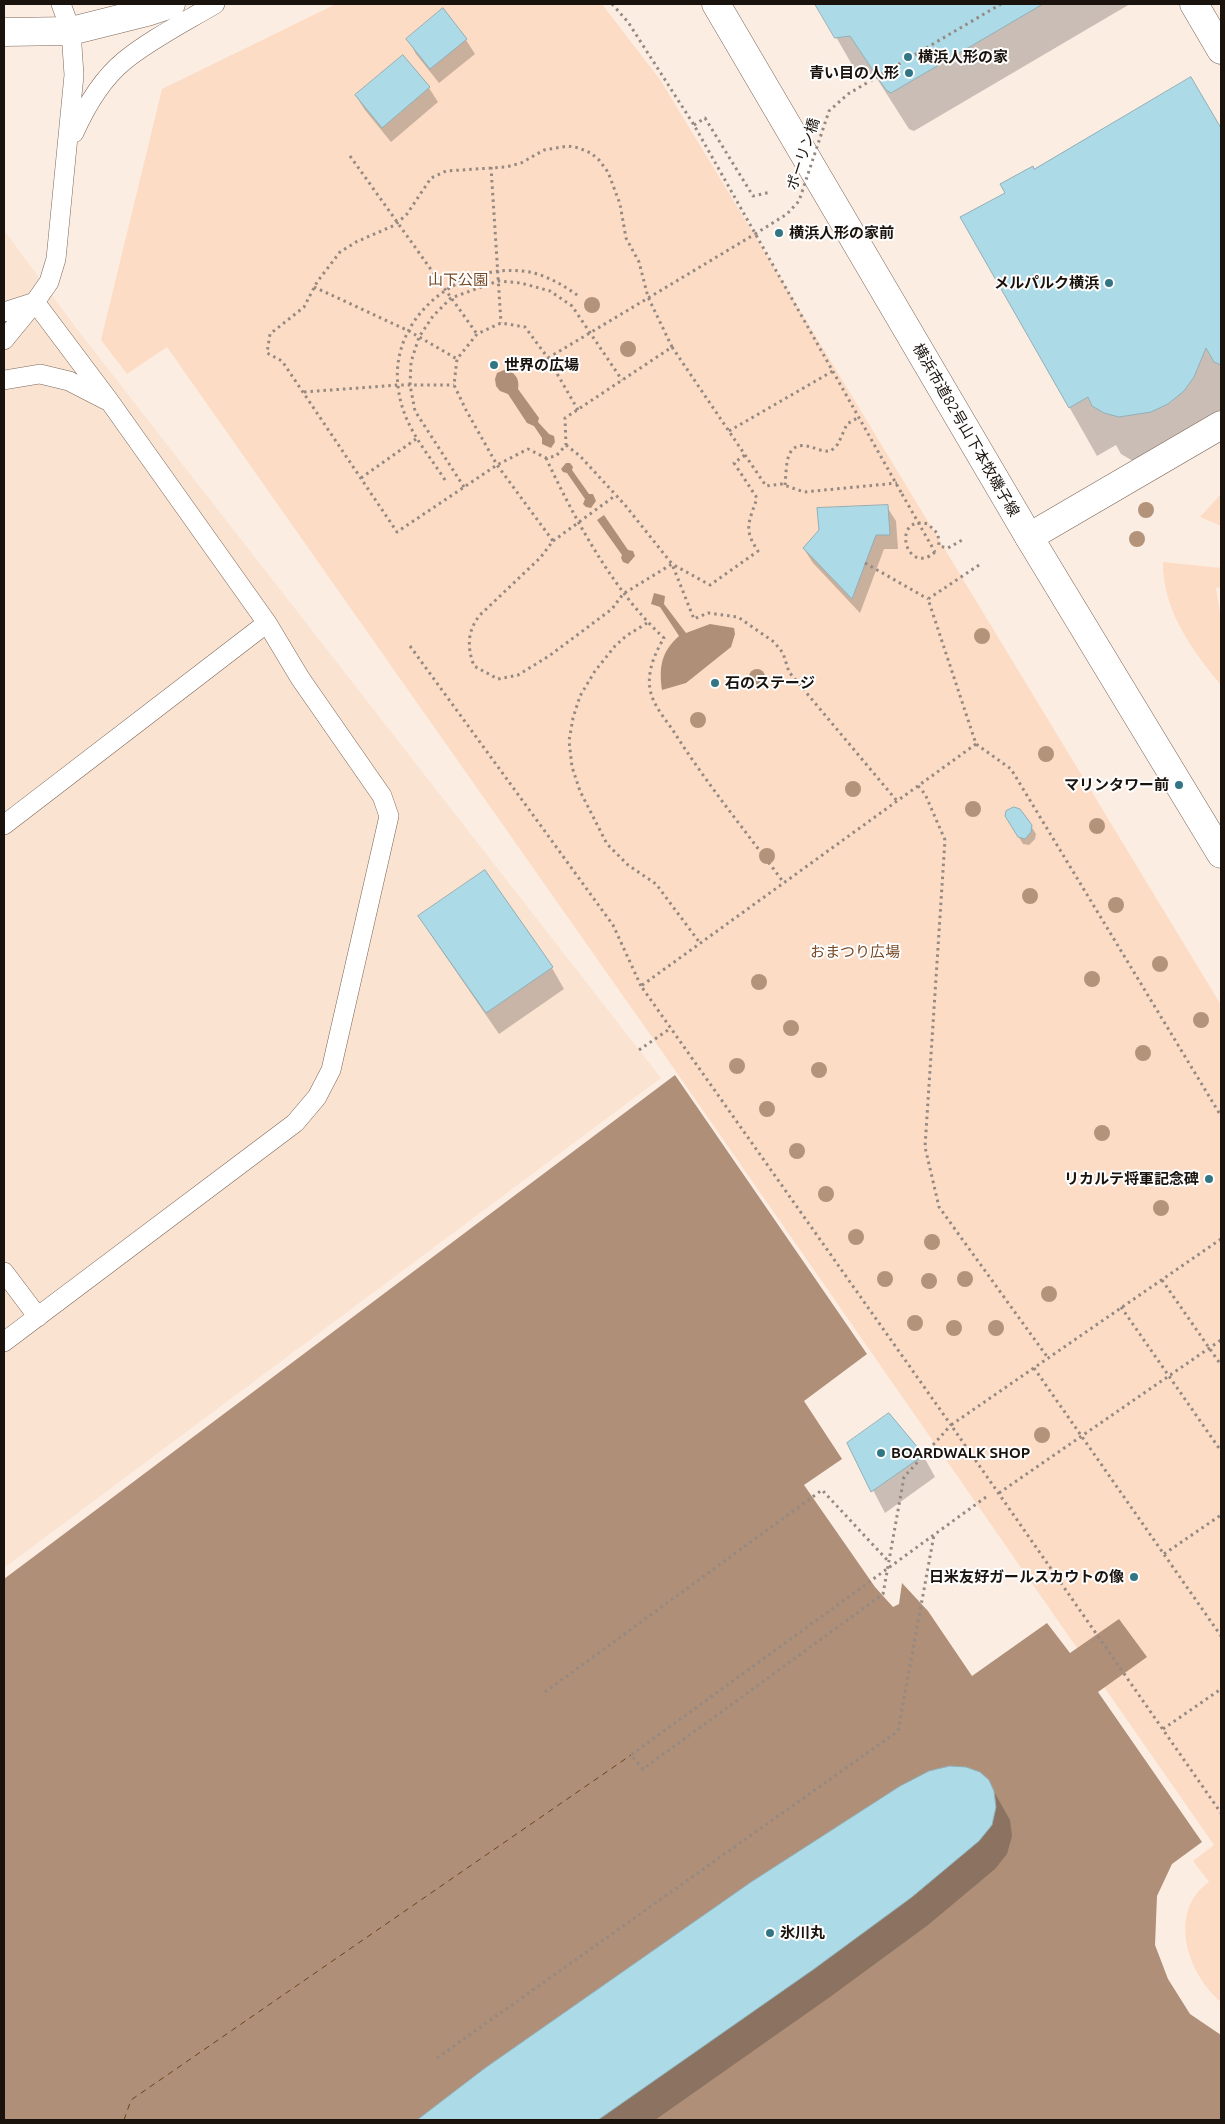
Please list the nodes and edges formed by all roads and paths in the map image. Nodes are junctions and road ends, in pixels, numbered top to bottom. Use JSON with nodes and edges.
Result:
{"nodes":[{"id":1,"x":61,"y":4,"type":"edge"},
{"id":2,"x":171,"y":4,"type":"edge"},
{"id":3,"x":215,"y":4,"type":"edge"},
{"id":4,"x":612,"y":4,"type":"edge"},
{"id":5,"x":716,"y":4,"type":"edge"},
{"id":6,"x":1001,"y":4,"type":"edge"},
{"id":7,"x":1194,"y":4,"type":"edge"},
{"id":8,"x":71,"y":31,"type":"junction"},
{"id":9,"x":4,"y":32,"type":"edge"},
{"id":10,"x":1221,"y":50,"type":"edge"},
{"id":11,"x":694,"y":125,"type":"junction"},
{"id":12,"x":68,"y":145,"type":"junction"},
{"id":13,"x":350,"y":156,"type":"dead end"},
{"id":14,"x":491,"y":167,"type":"junction"},
{"id":15,"x":771,"y":192,"type":"dead end"},
{"id":16,"x":398,"y":222,"type":"junction"},
{"id":17,"x":755,"y":234,"type":"junction"},
{"id":18,"x":497,"y":272,"type":"junction"},
{"id":19,"x":498,"y":281,"type":"junction"},
{"id":20,"x":314,"y":287,"type":"junction"},
{"id":21,"x":446,"y":290,"type":"junction"},
{"id":22,"x":580,"y":297,"type":"dead end"},
{"id":23,"x":648,"y":297,"type":"junction"},
{"id":24,"x":451,"y":298,"type":"junction"},
{"id":25,"x":35,"y":302,"type":"junction"},
{"id":26,"x":4,"y":312,"type":"edge"},
{"id":27,"x":501,"y":323,"type":"junction"},
{"id":28,"x":409,"y":331,"type":"junction"},
{"id":29,"x":591,"y":331,"type":"junction"},
{"id":30,"x":477,"y":334,"type":"junction"},
{"id":31,"x":419,"y":337,"type":"junction"},
{"id":32,"x":4,"y":340,"type":"edge"},
{"id":33,"x":672,"y":347,"type":"junction"},
{"id":34,"x":548,"y":358,"type":"junction"},
{"id":35,"x":457,"y":359,"type":"junction"},
{"id":36,"x":833,"y":371,"type":"junction"},
{"id":37,"x":4,"y":380,"type":"edge"},
{"id":38,"x":622,"y":380,"type":"junction"},
{"id":39,"x":398,"y":385,"type":"junction"},
{"id":40,"x":410,"y":385,"type":"junction"},
{"id":41,"x":454,"y":385,"type":"junction"},
{"id":42,"x":304,"y":392,"type":"junction"},
{"id":43,"x":110,"y":402,"type":"junction"},
{"id":44,"x":578,"y":410,"type":"junction"},
{"id":45,"x":859,"y":417,"type":"junction"},
{"id":46,"x":1221,"y":425,"type":"edge"},
{"id":47,"x":729,"y":431,"type":"junction"},
{"id":48,"x":416,"y":439,"type":"junction"},
{"id":49,"x":566,"y":445,"type":"junction"},
{"id":50,"x":745,"y":455,"type":"junction"},
{"id":51,"x":546,"y":458,"type":"junction"},
{"id":52,"x":497,"y":465,"type":"junction"},
{"id":53,"x":361,"y":478,"type":"junction"},
{"id":54,"x":445,"y":480,"type":"dead end"},
{"id":55,"x":897,"y":483,"type":"junction"},
{"id":56,"x":785,"y":485,"type":"junction"},
{"id":57,"x":464,"y":488,"type":"junction"},
{"id":58,"x":616,"y":496,"type":"junction"},
{"id":59,"x":580,"y":523,"type":"junction"},
{"id":60,"x":1029,"y":537,"type":"junction"},
{"id":61,"x":964,"y":539,"type":"dead end"},
{"id":62,"x":553,"y":541,"type":"junction"},
{"id":63,"x":865,"y":563,"type":"dead end"},
{"id":64,"x":672,"y":564,"type":"junction"},
{"id":65,"x":979,"y":565,"type":"dead end"},
{"id":66,"x":623,"y":594,"type":"junction"},
{"id":67,"x":928,"y":599,"type":"junction"},
{"id":68,"x":267,"y":623,"type":"junction"},
{"id":69,"x":647,"y":623,"type":"junction"},
{"id":70,"x":410,"y":646,"type":"dead end"},
{"id":71,"x":976,"y":744,"type":"junction"},
{"id":72,"x":918,"y":786,"type":"junction"},
{"id":73,"x":897,"y":800,"type":"junction"},
{"id":74,"x":4,"y":825,"type":"edge"},
{"id":75,"x":1221,"y":854,"type":"edge"},
{"id":76,"x":784,"y":883,"type":"junction"},
{"id":77,"x":700,"y":943,"type":"junction"},
{"id":78,"x":641,"y":986,"type":"junction"},
{"id":79,"x":671,"y":1028,"type":"junction"},
{"id":80,"x":639,"y":1050,"type":"dead end"},
{"id":81,"x":1221,"y":1116,"type":"edge"},
{"id":82,"x":1221,"y":1239,"type":"edge"},
{"id":83,"x":4,"y":1272,"type":"edge"},
{"id":84,"x":1162,"y":1280,"type":"junction"},
{"id":85,"x":1121,"y":1308,"type":"junction"},
{"id":86,"x":38,"y":1317,"type":"junction"},
{"id":87,"x":1221,"y":1340,"type":"edge"},
{"id":88,"x":4,"y":1342,"type":"edge"},
{"id":89,"x":1210,"y":1348,"type":"junction"},
{"id":90,"x":1048,"y":1358,"type":"junction"},
{"id":91,"x":1221,"y":1365,"type":"edge"},
{"id":92,"x":1034,"y":1368,"type":"junction"},
{"id":93,"x":1169,"y":1376,"type":"junction"},
{"id":94,"x":951,"y":1424,"type":"junction"},
{"id":95,"x":1082,"y":1436,"type":"junction"},
{"id":96,"x":1221,"y":1451,"type":"edge"},
{"id":97,"x":999,"y":1493,"type":"junction"},
{"id":98,"x":986,"y":1497,"type":"dead end"},
{"id":99,"x":1221,"y":1515,"type":"edge"},
{"id":100,"x":934,"y":1534,"type":"junction"},
{"id":101,"x":1164,"y":1554,"type":"junction"},
{"id":102,"x":891,"y":1565,"type":"junction"},
{"id":103,"x":1221,"y":1636,"type":"edge"},
{"id":104,"x":1221,"y":1689,"type":"edge"},
{"id":105,"x":545,"y":1692,"type":"dead end"},
{"id":106,"x":1163,"y":1729,"type":"junction"},
{"id":107,"x":1221,"y":1812,"type":"edge"},
{"id":108,"x":437,"y":2058,"type":"dead end"}],
"edges":[{"from":1,"to":8,"type":"lane"},
{"from":2,"to":8,"type":"main road"},
{"from":3,"to":12,"type":"lane"},
{"from":4,"to":11,"type":"path"},
{"from":5,"to":60,"type":"main road","name":"横浜市道82号山下本牧磯子線"},
{"from":6,"to":17,"type":"path","name":"ポーリン橋","bridge":true},
{"from":7,"to":10,"type":"main road"},
{"from":8,"to":9,"type":"main road"},
{"from":8,"to":12,"type":"lane"},
{"from":11,"to":15,"type":"path"},
{"from":11,"to":17,"type":"path"},
{"from":12,"to":25,"type":"lane"},
{"from":13,"to":16,"type":"path"},
{"from":14,"to":16,"type":"path"},
{"from":14,"to":18,"type":"path"},
{"from":14,"to":23,"type":"path"},
{"from":16,"to":20,"type":"path"},
{"from":16,"to":21,"type":"path"},
{"from":17,"to":23,"type":"path","name":"ポーリン橋"},
{"from":17,"to":36,"type":"path"},
{"from":18,"to":19,"type":"path"},
{"from":18,"to":21,"type":"path"},
{"from":18,"to":22,"type":"path"},
{"from":19,"to":24,"type":"path"},
{"from":19,"to":27,"type":"path"},
{"from":19,"to":29,"type":"path"},
{"from":20,"to":28,"type":"path"},
{"from":20,"to":42,"type":"path"},
{"from":21,"to":24,"type":"path"},
{"from":21,"to":28,"type":"path"},
{"from":23,"to":29,"type":"path","name":"ポーリン橋"},
{"from":23,"to":33,"type":"path"},
{"from":24,"to":30,"type":"path"},
{"from":24,"to":31,"type":"path"},
{"from":25,"to":26,"type":"lane"},
{"from":25,"to":32,"type":"lane"},
{"from":25,"to":43,"type":"lane"},
{"from":27,"to":30,"type":"path"},
{"from":27,"to":34,"type":"path"},
{"from":28,"to":31,"type":"path"},
{"from":28,"to":39,"type":"path"},
{"from":29,"to":34,"type":"path","name":"ポーリン橋"},
{"from":29,"to":38,"type":"path"},
{"from":30,"to":35,"type":"path"},
{"from":31,"to":35,"type":"path"},
{"from":31,"to":40,"type":"path"},
{"from":33,"to":38,"type":"path"},
{"from":33,"to":47,"type":"path"},
{"from":34,"to":44,"type":"path"},
{"from":35,"to":41,"type":"path"},
{"from":36,"to":45,"type":"path"},
{"from":36,"to":47,"type":"path"},
{"from":37,"to":43,"type":"lane"},
{"from":38,"to":44,"type":"path"},
{"from":39,"to":40,"type":"path"},
{"from":39,"to":42,"type":"path"},
{"from":39,"to":48,"type":"path"},
{"from":40,"to":41,"type":"path"},
{"from":40,"to":57,"type":"path"},
{"from":41,"to":52,"type":"path"},
{"from":42,"to":53,"type":"path"},
{"from":43,"to":68,"type":"lane"},
{"from":44,"to":49,"type":"path"},
{"from":45,"to":55,"type":"path"},
{"from":45,"to":56,"type":"path"},
{"from":46,"to":60,"type":"main road"},
{"from":47,"to":50,"type":"path"},
{"from":48,"to":53,"type":"path"},
{"from":48,"to":54,"type":"path"},
{"from":49,"to":51,"type":"path"},
{"from":49,"to":58,"type":"path"},
{"from":50,"to":56,"type":"path"},
{"from":50,"to":64,"type":"path"},
{"from":51,"to":52,"type":"path"},
{"from":51,"to":59,"type":"path"},
{"from":52,"to":57,"type":"path"},
{"from":52,"to":62,"type":"path"},
{"from":53,"to":57,"type":"path"},
{"from":55,"to":56,"type":"path"},
{"from":55,"to":61,"type":"path","bridge":true},
{"from":58,"to":59,"type":"path"},
{"from":58,"to":64,"type":"path"},
{"from":59,"to":62,"type":"path"},
{"from":59,"to":66,"type":"path"},
{"from":60,"to":75,"type":"main road","name":"横浜市道82号山下本牧磯子線"},
{"from":62,"to":66,"type":"path"},
{"from":63,"to":67,"type":"path"},
{"from":64,"to":66,"type":"path"},
{"from":64,"to":73,"type":"path"},
{"from":65,"to":67,"type":"path"},
{"from":66,"to":69,"type":"path"},
{"from":67,"to":71,"type":"path"},
{"from":68,"to":74,"type":"lane"},
{"from":68,"to":86,"type":"lane"},
{"from":69,"to":76,"type":"path"},
{"from":69,"to":77,"type":"path"},
{"from":70,"to":78,"type":"path"},
{"from":71,"to":72,"type":"path"},
{"from":71,"to":81,"type":"path"},
{"from":72,"to":73,"type":"path"},
{"from":72,"to":90,"type":"path"},
{"from":73,"to":76,"type":"path"},
{"from":76,"to":77,"type":"path"},
{"from":77,"to":78,"type":"path"},
{"from":78,"to":79,"type":"path"},
{"from":79,"to":80,"type":"path"},
{"from":79,"to":94,"type":"path"},
{"from":82,"to":84,"type":"path"},
{"from":83,"to":86,"type":"lane"},
{"from":84,"to":85,"type":"path"},
{"from":84,"to":89,"type":"path"},
{"from":85,"to":90,"type":"path"},
{"from":85,"to":93,"type":"path"},
{"from":86,"to":88,"type":"lane"},
{"from":87,"to":89,"type":"path"},
{"from":89,"to":91,"type":"path"},
{"from":89,"to":93,"type":"path"},
{"from":90,"to":92,"type":"path"},
{"from":92,"to":94,"type":"path"},
{"from":92,"to":95,"type":"path"},
{"from":93,"to":95,"type":"path"},
{"from":93,"to":96,"type":"path"},
{"from":94,"to":97,"type":"path"},
{"from":94,"to":102,"type":"path"},
{"from":95,"to":97,"type":"path"},
{"from":95,"to":101,"type":"path"},
{"from":97,"to":106,"type":"path"},
{"from":98,"to":100,"type":"path"},
{"from":99,"to":101,"type":"path"},
{"from":100,"to":102,"type":"path"},
{"from":100,"to":108,"type":"path"},
{"from":101,"to":103,"type":"path"},
{"from":102,"to":105,"type":"path"},
{"from":104,"to":106,"type":"path"},
{"from":106,"to":107,"type":"path"}]}
